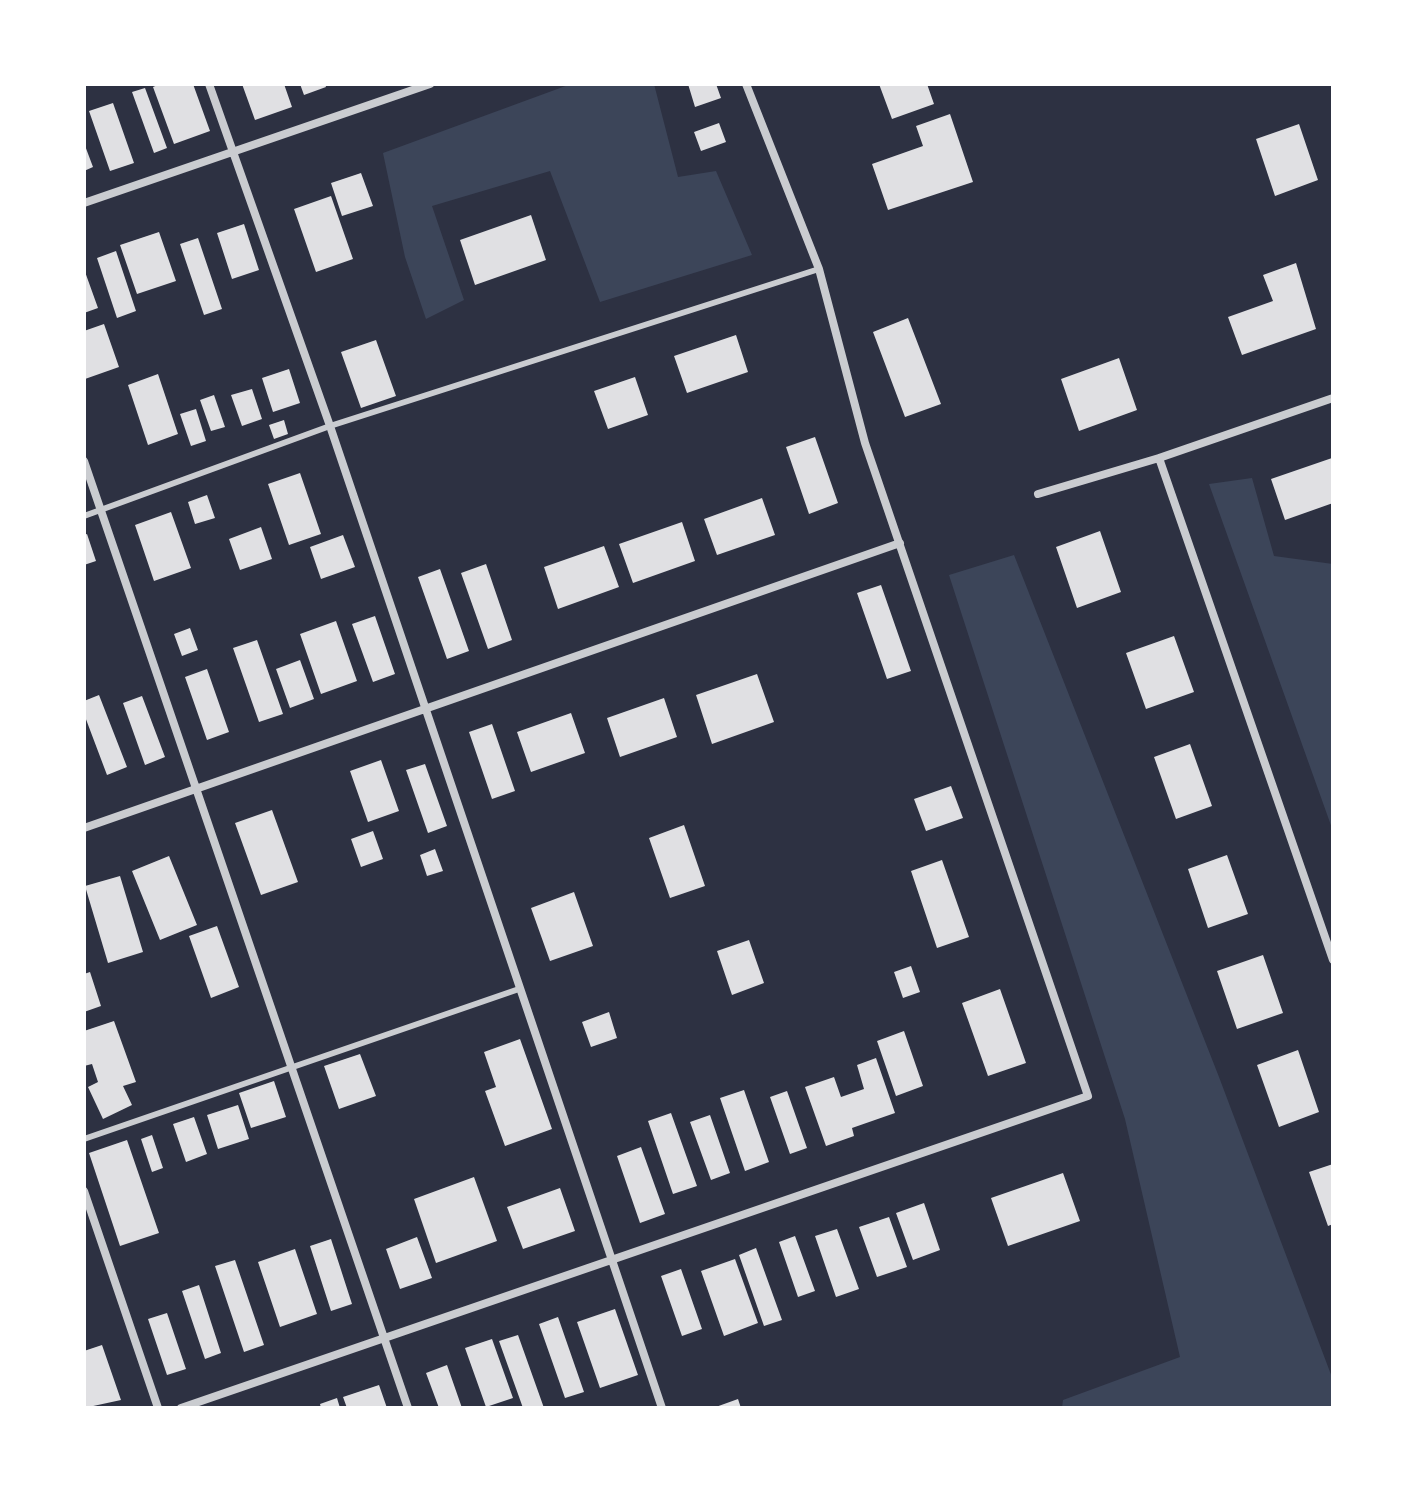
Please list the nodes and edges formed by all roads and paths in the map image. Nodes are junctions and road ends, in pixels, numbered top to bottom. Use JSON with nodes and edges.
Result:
{"nodes":[{"id":1,"x":209,"y":84,"type":"edge"},
{"id":2,"x":430,"y":84,"type":"edge"},
{"id":3,"x":746,"y":84,"type":"edge"},
{"id":4,"x":232,"y":152,"type":"junction"},
{"id":5,"x":84,"y":203,"type":"edge"},
{"id":6,"x":819,"y":269,"type":"junction"},
{"id":7,"x":1333,"y":398,"type":"edge"},
{"id":8,"x":330,"y":426,"type":"junction"},
{"id":9,"x":1159,"y":458,"type":"junction"},
{"id":10,"x":84,"y":461,"type":"edge"},
{"id":11,"x":1038,"y":494,"type":"dead end"},
{"id":12,"x":101,"y":510,"type":"junction"},
{"id":13,"x":84,"y":516,"type":"edge"},
{"id":14,"x":900,"y":543,"type":"junction"},
{"id":15,"x":424,"y":711,"type":"junction"},
{"id":16,"x":196,"y":789,"type":"junction"},
{"id":17,"x":84,"y":828,"type":"edge"},
{"id":18,"x":1333,"y":960,"type":"edge"},
{"id":19,"x":519,"y":989,"type":"junction"},
{"id":20,"x":291,"y":1068,"type":"junction"},
{"id":21,"x":84,"y":1139,"type":"edge"},
{"id":22,"x":84,"y":1191,"type":"edge"},
{"id":23,"x":612,"y":1260,"type":"junction"},
{"id":24,"x":384,"y":1338,"type":"junction"},
{"id":25,"x":158,"y":1408,"type":"edge"},
{"id":26,"x":181,"y":1408,"type":"edge"},
{"id":27,"x":408,"y":1408,"type":"edge"},
{"id":28,"x":662,"y":1408,"type":"edge"}],
"edges":[{"from":1,"to":4,"type":"street"},
{"from":2,"to":4,"type":"street"},
{"from":3,"to":6,"type":"street"},
{"from":4,"to":5,"type":"street"},
{"from":4,"to":8,"type":"street"},
{"from":6,"to":8,"type":"lane"},
{"from":6,"to":14,"type":"street"},
{"from":7,"to":9,"type":"street"},
{"from":8,"to":12,"type":"lane"},
{"from":8,"to":15,"type":"street"},
{"from":9,"to":11,"type":"street"},
{"from":9,"to":18,"type":"street"},
{"from":10,"to":12,"type":"street"},
{"from":12,"to":13,"type":"lane"},
{"from":12,"to":16,"type":"street"},
{"from":14,"to":15,"type":"street"},
{"from":14,"to":23,"type":"street"},
{"from":15,"to":16,"type":"street"},
{"from":15,"to":19,"type":"street"},
{"from":16,"to":17,"type":"street"},
{"from":16,"to":20,"type":"street"},
{"from":19,"to":20,"type":"lane"},
{"from":19,"to":23,"type":"street"},
{"from":20,"to":21,"type":"lane"},
{"from":20,"to":24,"type":"street"},
{"from":22,"to":25,"type":"street"},
{"from":23,"to":24,"type":"street"},
{"from":23,"to":28,"type":"street"},
{"from":24,"to":26,"type":"street"},
{"from":24,"to":27,"type":"street"}]}
